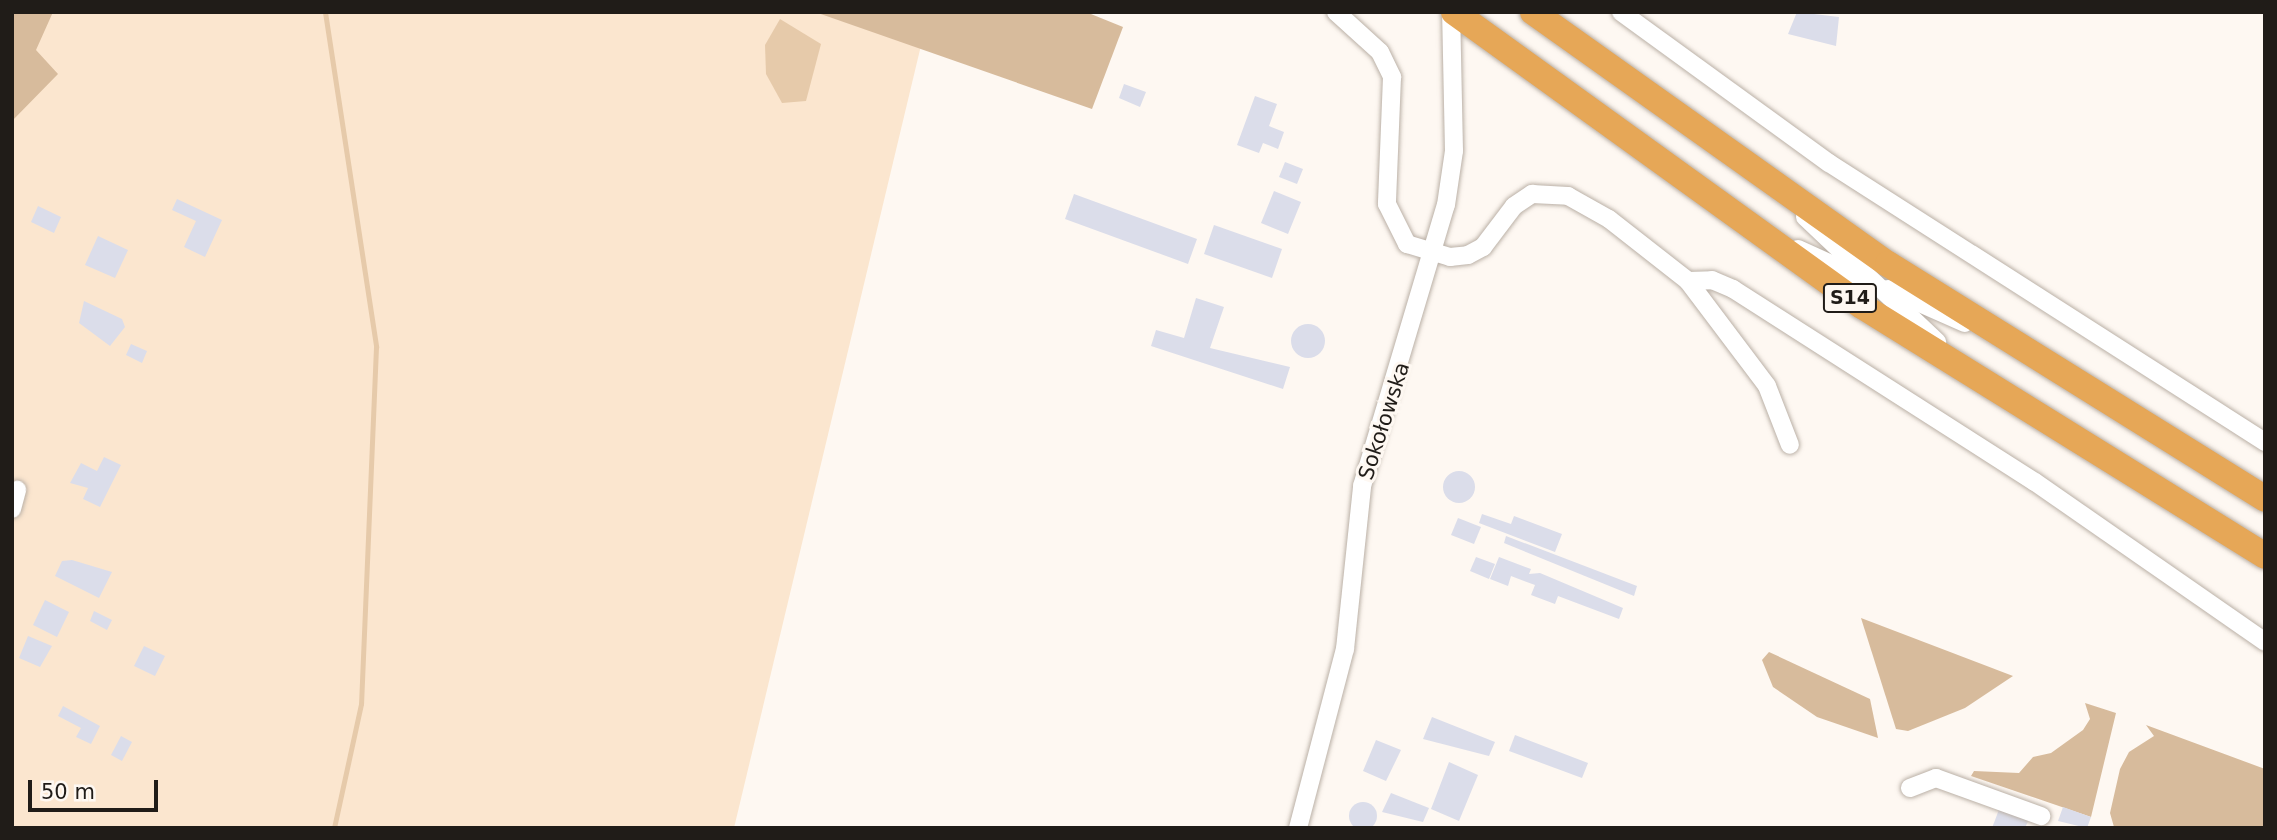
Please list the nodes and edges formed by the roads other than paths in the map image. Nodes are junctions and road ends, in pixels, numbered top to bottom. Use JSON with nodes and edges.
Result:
{"nodes":[{"id":1,"x":1336,"y":12,"type":"edge"},
{"id":2,"x":1452,"y":12,"type":"edge"},
{"id":3,"x":1533,"y":12,"type":"edge"},
{"id":4,"x":1621,"y":12,"type":"edge"},
{"id":5,"x":1769,"y":183,"type":"junction"},
{"id":6,"x":1742,"y":224,"type":"junction"},
{"id":7,"x":1436,"y":254,"type":"junction"},
{"id":8,"x":1688,"y":281,"type":"junction"},
{"id":9,"x":1875,"y":283,"type":"junction"},
{"id":10,"x":2009,"y":344,"type":"junction"},
{"id":11,"x":1983,"y":385,"type":"junction"},
{"id":12,"x":2265,"y":442,"type":"edge"},
{"id":13,"x":1790,"y":444,"type":"dead end"},
{"id":14,"x":17,"y":490,"type":"dead end"},
{"id":15,"x":2265,"y":499,"type":"edge"},
{"id":16,"x":12,"y":509,"type":"edge"},
{"id":17,"x":2265,"y":556,"type":"edge"},
{"id":18,"x":2265,"y":642,"type":"edge"},
{"id":19,"x":1910,"y":788,"type":"dead end"},
{"id":20,"x":2041,"y":816,"type":"dead end"},
{"id":21,"x":1298,"y":828,"type":"edge"}],
"edges":[{"from":1,"to":7,"type":"street"},
{"from":2,"to":6,"type":"highway","number":"S14"},
{"from":2,"to":7,"type":"street","name":"Sokołowska"},
{"from":3,"to":5,"type":"highway","number":"S14"},
{"from":4,"to":12,"type":"street"},
{"from":5,"to":9,"type":"street"},
{"from":5,"to":10,"type":"highway","number":"S14"},
{"from":6,"to":9,"type":"street"},
{"from":6,"to":11,"type":"highway","number":"S14"},
{"from":7,"to":8,"type":"street"},
{"from":7,"to":21,"type":"street","name":"Sokołowska"},
{"from":8,"to":13,"type":"street"},
{"from":8,"to":18,"type":"street"},
{"from":9,"to":10,"type":"street"},
{"from":9,"to":11,"type":"street"},
{"from":10,"to":15,"type":"highway","number":"S14"},
{"from":11,"to":17,"type":"highway","number":"S14"},
{"from":14,"to":16,"type":"street"},
{"from":19,"to":20,"type":"street"}]}
